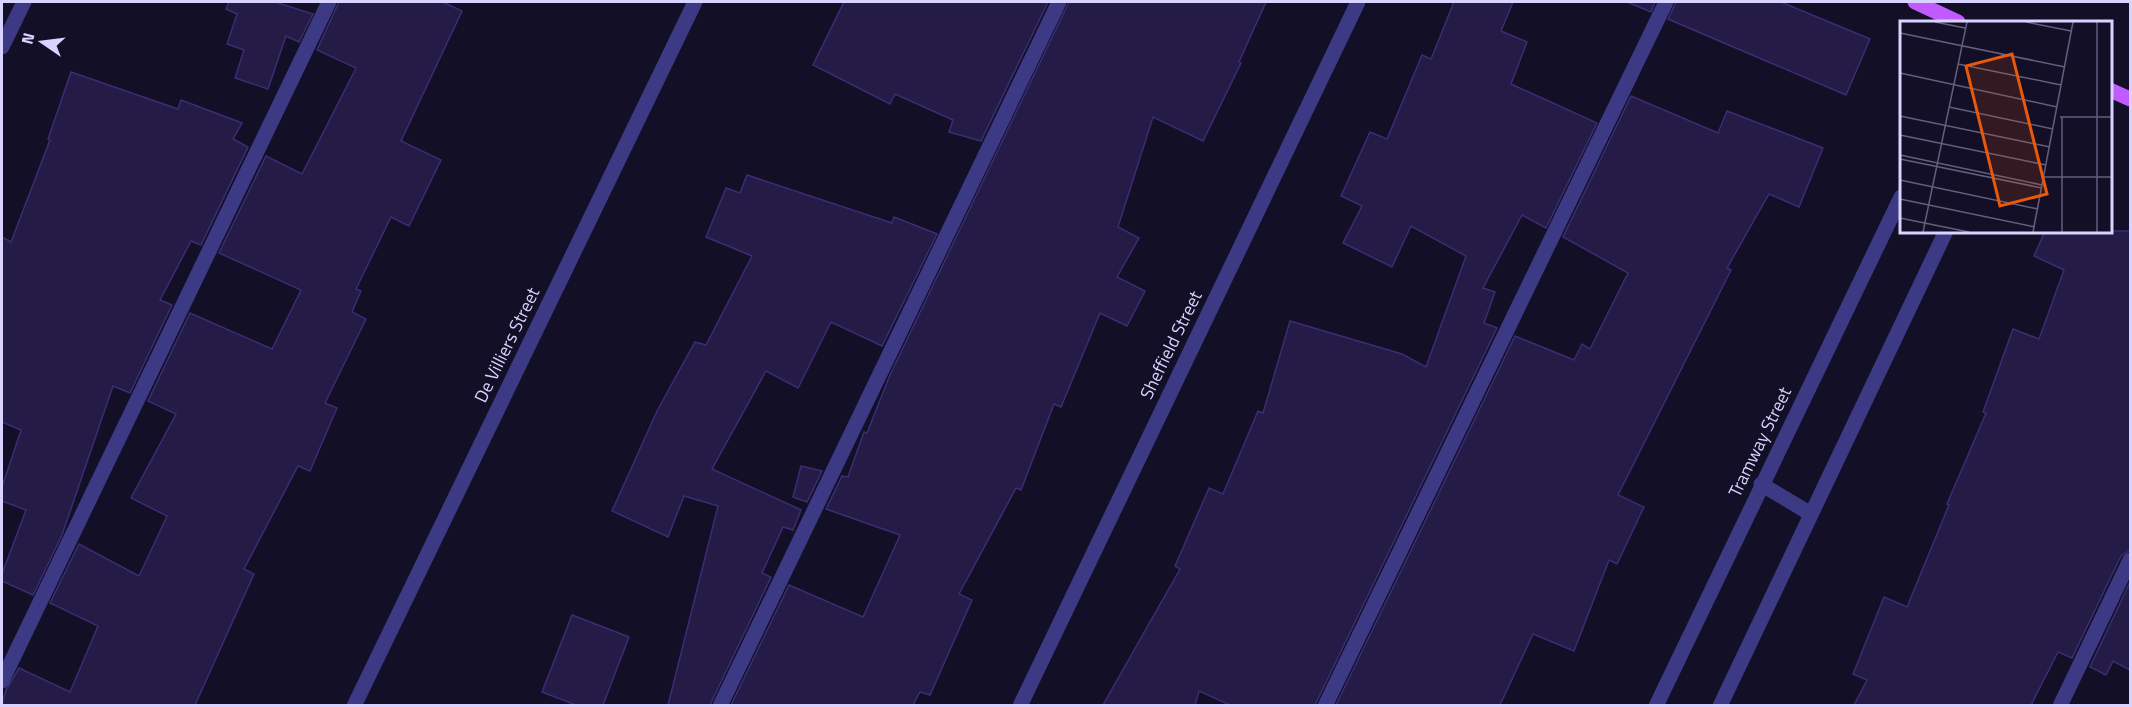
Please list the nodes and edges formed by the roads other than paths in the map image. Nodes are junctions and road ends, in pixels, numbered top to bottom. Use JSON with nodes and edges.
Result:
{"nodes":[{"id":1,"x":24,"y":2,"type":"edge"},
{"id":2,"x":328,"y":2,"type":"edge"},
{"id":3,"x":695,"y":2,"type":"edge"},
{"id":4,"x":1059,"y":2,"type":"edge"},
{"id":5,"x":1358,"y":2,"type":"edge"},
{"id":6,"x":1666,"y":2,"type":"edge"},
{"id":7,"x":1915,"y":2,"type":"edge"},
{"id":8,"x":1956,"y":21,"type":"edge"},
{"id":9,"x":2,"y":47,"type":"edge"},
{"id":10,"x":2111,"y":91,"type":"edge"},
{"id":11,"x":2130,"y":99,"type":"edge"},
{"id":12,"x":1900,"y":198,"type":"edge"},
{"id":13,"x":1946,"y":232,"type":"edge"},
{"id":14,"x":1761,"y":484,"type":"junction"},
{"id":15,"x":1811,"y":514,"type":"junction"},
{"id":16,"x":2130,"y":560,"type":"edge"},
{"id":17,"x":2,"y":681,"type":"edge"},
{"id":18,"x":354,"y":705,"type":"edge"},
{"id":19,"x":720,"y":705,"type":"edge"},
{"id":20,"x":1020,"y":705,"type":"edge"},
{"id":21,"x":1325,"y":705,"type":"edge"},
{"id":22,"x":1656,"y":705,"type":"edge"},
{"id":23,"x":1720,"y":705,"type":"edge"},
{"id":24,"x":2060,"y":705,"type":"edge"}],
"edges":[{"from":1,"to":9,"type":"street"},
{"from":2,"to":17,"type":"street"},
{"from":3,"to":18,"type":"street","name":"De Villiers Street"},
{"from":4,"to":19,"type":"street"},
{"from":5,"to":20,"type":"street","name":"Sheffield Street"},
{"from":6,"to":21,"type":"street"},
{"from":7,"to":8,"type":"main road"},
{"from":10,"to":11,"type":"main road"},
{"from":12,"to":14,"type":"street","name":"Tramway Street"},
{"from":13,"to":15,"type":"street"},
{"from":14,"to":15,"type":"street"},
{"from":14,"to":22,"type":"street","name":"Tramway Street"},
{"from":15,"to":23,"type":"street"},
{"from":16,"to":24,"type":"street"}]}
